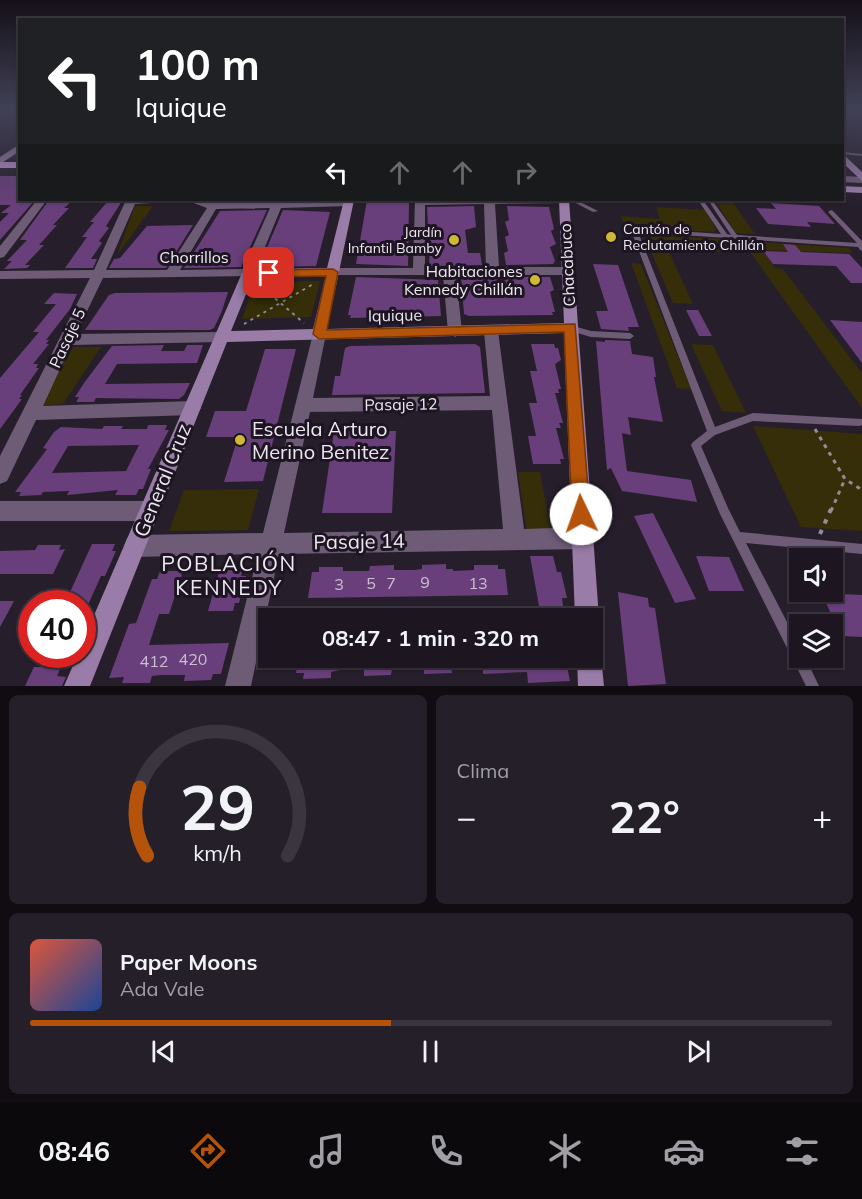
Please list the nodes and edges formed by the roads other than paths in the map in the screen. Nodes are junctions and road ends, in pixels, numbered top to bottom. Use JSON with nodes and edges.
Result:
{"nodes":[{"id":1,"x":18,"y":148,"type":"edge"},
{"id":2,"x":862,"y":154,"type":"edge"},
{"id":3,"x":18,"y":155,"type":"edge"},
{"id":4,"x":844,"y":155,"type":"edge"},
{"id":5,"x":844,"y":156,"type":"edge"},
{"id":6,"x":2,"y":159,"type":"edge"},
{"id":7,"x":18,"y":164,"type":"edge"},
{"id":8,"x":844,"y":179,"type":"edge"},
{"id":9,"x":862,"y":179,"type":"edge"},
{"id":10,"x":844,"y":189,"type":"edge"},
{"id":11,"x":862,"y":190,"type":"edge"},
{"id":12,"x":41,"y":201,"type":"edge"},
{"id":13,"x":130,"y":201,"type":"edge"},
{"id":14,"x":196,"y":201,"type":"edge"},
{"id":15,"x":348,"y":201,"type":"edge"},
{"id":16,"x":420,"y":201,"type":"edge"},
{"id":17,"x":489,"y":201,"type":"joint"},
{"id":18,"x":567,"y":201,"type":"edge"},
{"id":19,"x":570,"y":201,"type":"edge"},
{"id":20,"x":702,"y":201,"type":"edge"},
{"id":21,"x":711,"y":201,"type":"edge"},
{"id":22,"x":277,"y":204,"type":"junction"},
{"id":23,"x":213,"y":206,"type":"junction"},
{"id":24,"x":595,"y":210,"type":"dead end"},
{"id":25,"x":831,"y":212,"type":"dead end"},
{"id":26,"x":730,"y":237,"type":"junction"},
{"id":27,"x":860,"y":247,"type":"edge"},
{"id":28,"x":0,"y":254,"type":"edge"},
{"id":29,"x":493,"y":271,"type":"junction"},
{"id":30,"x":567,"y":271,"type":"junction"},
{"id":31,"x":333,"y":272,"type":"junction"},
{"id":32,"x":419,"y":272,"type":"junction"},
{"id":33,"x":449,"y":272,"type":"junction"},
{"id":34,"x":248,"y":273,"type":"junction"},
{"id":35,"x":171,"y":274,"type":"junction"},
{"id":36,"x":0,"y":275,"type":"edge"},
{"id":37,"x":98,"y":275,"type":"junction"},
{"id":38,"x":570,"y":328,"type":"junction"},
{"id":39,"x":491,"y":331,"type":"junction"},
{"id":40,"x":455,"y":332,"type":"junction"},
{"id":41,"x":319,"y":334,"type":"junction"},
{"id":42,"x":630,"y":336,"type":"dead end"},
{"id":43,"x":221,"y":337,"type":"junction"},
{"id":44,"x":66,"y":340,"type":"junction"},
{"id":45,"x":499,"y":403,"type":"junction"},
{"id":46,"x":303,"y":405,"type":"junction"},
{"id":47,"x":192,"y":408,"type":"junction"},
{"id":48,"x":32,"y":413,"type":"junction"},
{"id":49,"x":859,"y":422,"type":"dead end"},
{"id":50,"x":712,"y":432,"type":"junction"},
{"id":51,"x":0,"y":475,"type":"edge"},
{"id":52,"x":0,"y":511,"type":"edge"},
{"id":53,"x":149,"y":511,"type":"junction"},
{"id":54,"x":737,"y":537,"type":"junction"},
{"id":55,"x":582,"y":538,"type":"junction"},
{"id":56,"x":515,"y":539,"type":"junction"},
{"id":57,"x":271,"y":543,"type":"junction"},
{"id":58,"x":135,"y":546,"type":"junction"},
{"id":59,"x":862,"y":549,"type":"edge"},
{"id":60,"x":586,"y":608,"type":"edge"},
{"id":61,"x":590,"y":668,"type":"edge"},
{"id":62,"x":77,"y":686,"type":"edge"},
{"id":63,"x":238,"y":686,"type":"edge"},
{"id":64,"x":591,"y":686,"type":"edge"},
{"id":65,"x":813,"y":686,"type":"edge"}],
"edges":[{"from":1,"to":6,"type":"street"},
{"from":2,"to":4,"type":"lane"},
{"from":3,"to":6,"type":"main road"},
{"from":5,"to":9,"type":"street"},
{"from":6,"to":7,"type":"main road"},
{"from":8,"to":9,"type":"street"},
{"from":10,"to":11,"type":"street"},
{"from":12,"to":28,"type":"street"},
{"from":13,"to":37,"type":"street","name":"Pasaje 5"},
{"from":14,"to":23,"type":"street"},
{"from":15,"to":22,"type":"street"},
{"from":15,"to":31,"type":"street"},
{"from":16,"to":17,"type":"street"},
{"from":16,"to":32,"type":"street"},
{"from":17,"to":29,"type":"street"},
{"from":18,"to":30,"type":"street","name":"Chacabuco"},
{"from":19,"to":24,"type":"lane"},
{"from":20,"to":26,"type":"lane"},
{"from":21,"to":26,"type":"lane"},
{"from":22,"to":23,"type":"street"},
{"from":22,"to":34,"type":"street"},
{"from":23,"to":35,"type":"street"},
{"from":25,"to":27,"type":"lane"},
{"from":26,"to":27,"type":"lane"},
{"from":26,"to":50,"type":"lane"},
{"from":29,"to":30,"type":"street","name":"Chorrillos"},
{"from":29,"to":33,"type":"street","name":"Chorrillos"},
{"from":30,"to":38,"type":"street","name":"Chacabuco"},
{"from":31,"to":32,"type":"street","name":"Chorrillos"},
{"from":31,"to":34,"type":"street","name":"Chorrillos"},
{"from":31,"to":41,"type":"street"},
{"from":32,"to":33,"type":"street","name":"Chorrillos"},
{"from":33,"to":40,"type":"street"},
{"from":34,"to":35,"type":"street","name":"Chorrillos"},
{"from":34,"to":43,"type":"street","name":"General Cruz"},
{"from":35,"to":37,"type":"street","name":"Chorrillos"},
{"from":36,"to":37,"type":"street","name":"Chorrillos"},
{"from":37,"to":44,"type":"street","name":"Pasaje 5"},
{"from":38,"to":39,"type":"street","name":"Iquique"},
{"from":38,"to":42,"type":"lane"},
{"from":38,"to":55,"type":"street","name":"Chacabuco"},
{"from":39,"to":40,"type":"street","name":"Iquique"},
{"from":39,"to":45,"type":"street"},
{"from":40,"to":41,"type":"street","name":"Iquique"},
{"from":41,"to":43,"type":"street","name":"Iquique"},
{"from":41,"to":46,"type":"street"},
{"from":43,"to":44,"type":"street"},
{"from":43,"to":47,"type":"street","name":"General Cruz"},
{"from":44,"to":48,"type":"street","name":"Pasaje 5"},
{"from":45,"to":46,"type":"street","name":"Pasaje 12"},
{"from":45,"to":56,"type":"street"},
{"from":46,"to":57,"type":"street"},
{"from":47,"to":48,"type":"street"},
{"from":47,"to":53,"type":"street","name":"General Cruz"},
{"from":48,"to":51,"type":"street","name":"Pasaje 5"},
{"from":49,"to":50,"type":"lane"},
{"from":50,"to":54,"type":"lane"},
{"from":52,"to":53,"type":"street"},
{"from":53,"to":58,"type":"street","name":"General Cruz"},
{"from":54,"to":59,"type":"lane"},
{"from":54,"to":65,"type":"lane"},
{"from":55,"to":56,"type":"street","name":"Pasaje 14"},
{"from":55,"to":60,"type":"street","name":"Chacabuco"},
{"from":56,"to":57,"type":"street","name":"Pasaje 14"},
{"from":57,"to":58,"type":"street","name":"Pasaje 14"},
{"from":57,"to":63,"type":"street"},
{"from":58,"to":62,"type":"street","name":"General Cruz"},
{"from":61,"to":64,"type":"street"}]}
